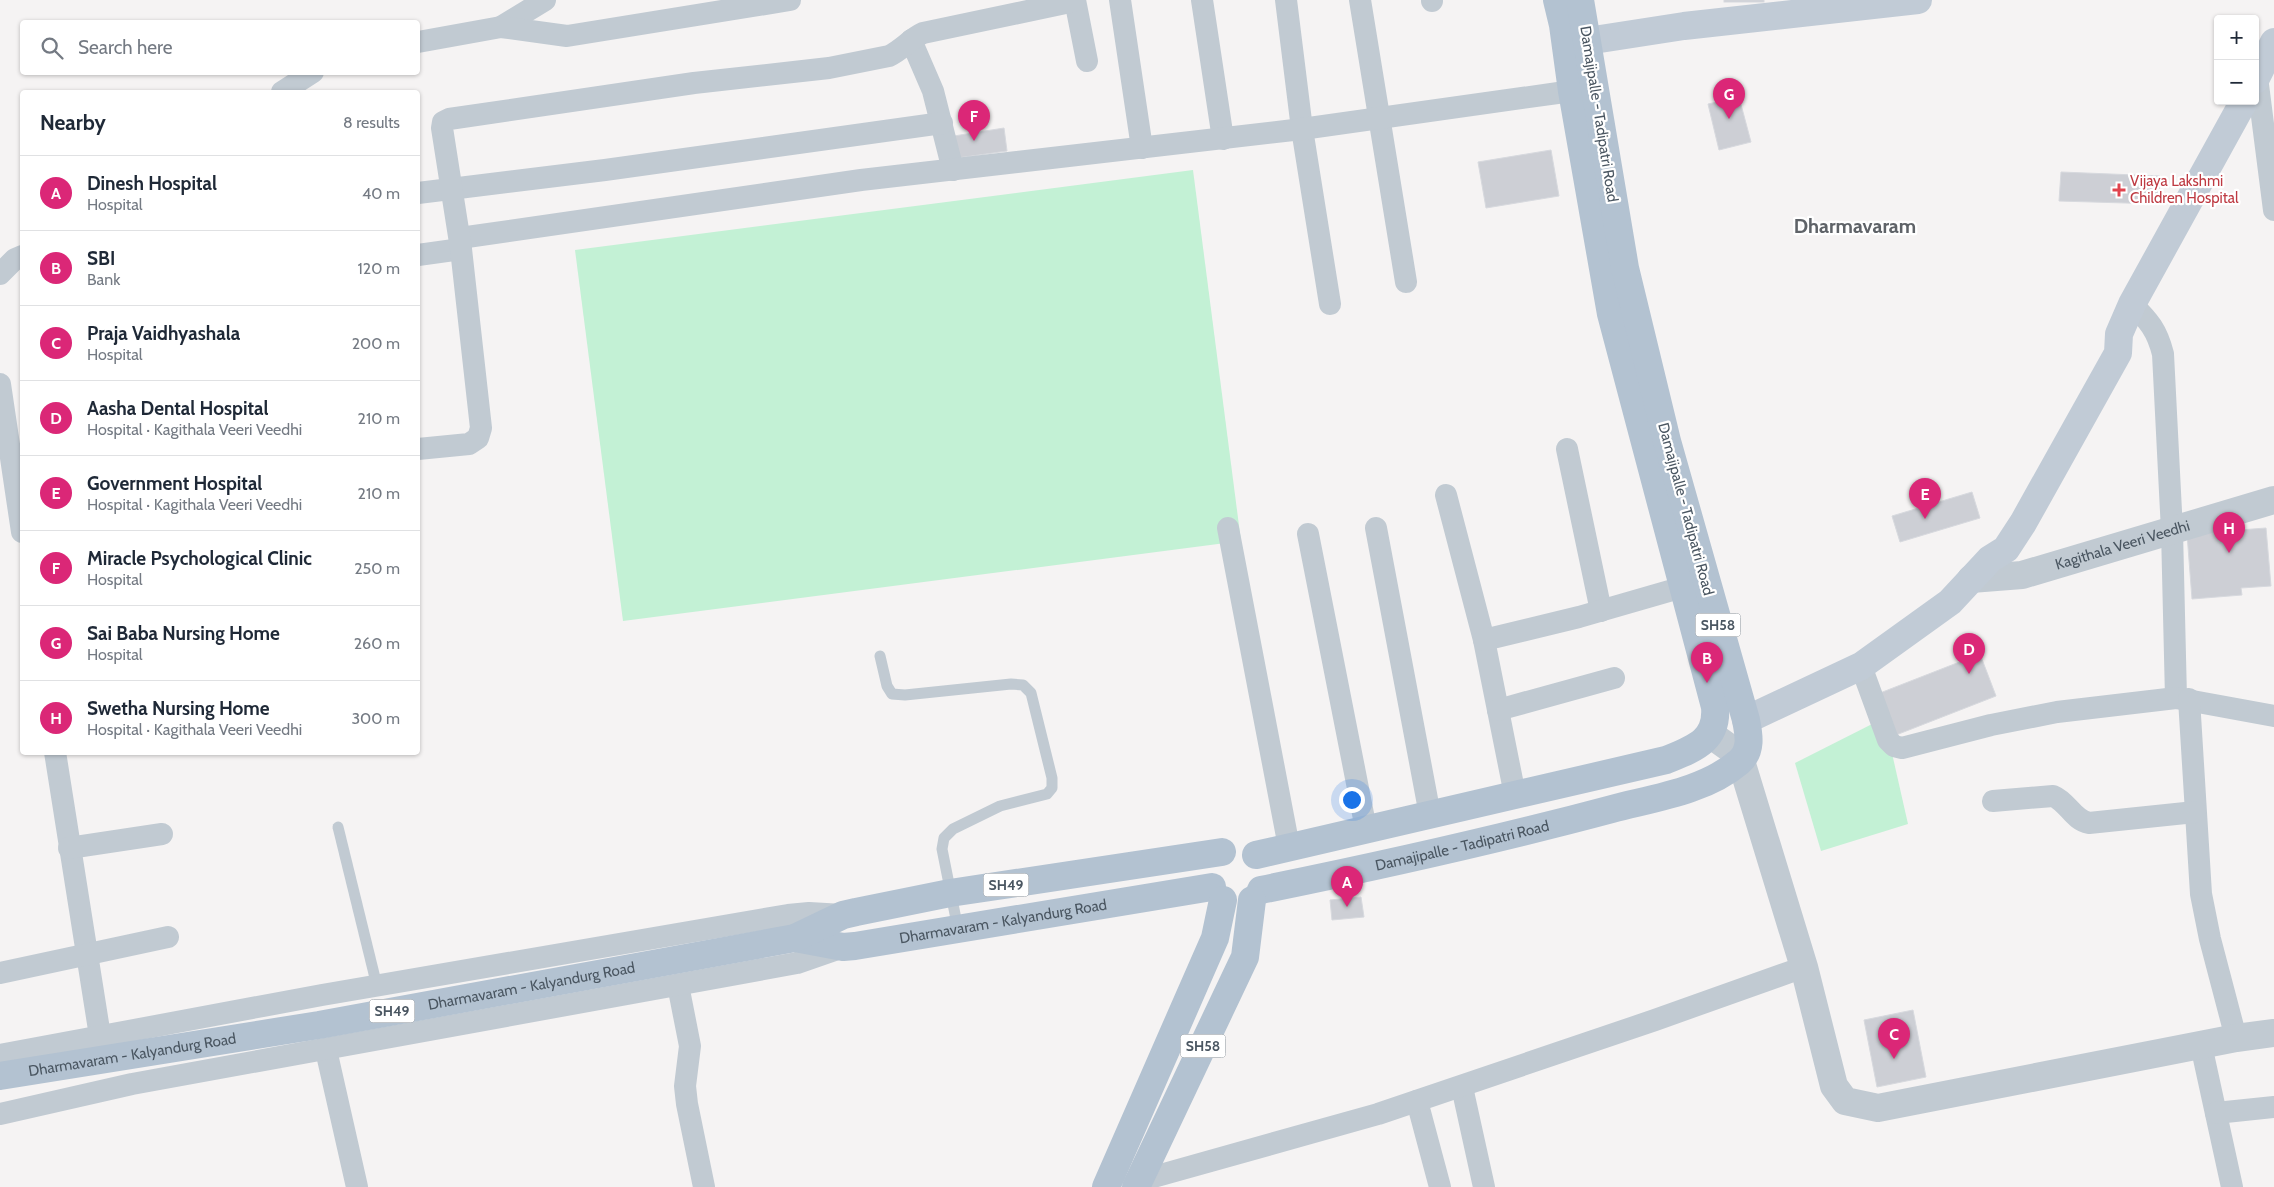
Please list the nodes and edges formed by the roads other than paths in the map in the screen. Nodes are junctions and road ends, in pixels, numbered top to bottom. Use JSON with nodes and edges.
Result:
{"nodes":[{"id":1,"x":545,"y":0,"type":"edge"},
{"id":2,"x":790,"y":0,"type":"edge"},
{"id":3,"x":1075,"y":0,"type":"edge"},
{"id":4,"x":1120,"y":0,"type":"edge"},
{"id":5,"x":1202,"y":0,"type":"edge"},
{"id":6,"x":1286,"y":0,"type":"edge"},
{"id":7,"x":1360,"y":0,"type":"edge"},
{"id":8,"x":1557,"y":0,"type":"edge"},
{"id":9,"x":1580,"y":0,"type":"edge"},
{"id":10,"x":1915,"y":0,"type":"edge"},
{"id":11,"x":501,"y":28,"type":"junction"},
{"id":12,"x":911,"y":40,"type":"junction"},
{"id":13,"x":1587,"y":41,"type":"junction"},
{"id":14,"x":420,"y":42,"type":"edge"},
{"id":15,"x":2274,"y":42,"type":"edge"},
{"id":16,"x":1087,"y":61,"type":"dead end"},
{"id":17,"x":2259,"y":73,"type":"edge"},
{"id":18,"x":308,"y":75,"type":"edge"},
{"id":19,"x":285,"y":90,"type":"edge"},
{"id":20,"x":1572,"y":91,"type":"junction"},
{"id":21,"x":2259,"y":101,"type":"edge"},
{"id":22,"x":2242,"y":105,"type":"edge"},
{"id":23,"x":1379,"y":119,"type":"junction"},
{"id":24,"x":942,"y":123,"type":"junction"},
{"id":25,"x":1302,"y":130,"type":"junction"},
{"id":26,"x":1223,"y":139,"type":"junction"},
{"id":27,"x":1142,"y":148,"type":"junction"},
{"id":28,"x":953,"y":170,"type":"junction"},
{"id":29,"x":451,"y":190,"type":"junction"},
{"id":30,"x":420,"y":193,"type":"edge"},
{"id":31,"x":2274,"y":210,"type":"edge"},
{"id":32,"x":460,"y":244,"type":"junction"},
{"id":33,"x":420,"y":255,"type":"edge"},
{"id":34,"x":20,"y":257,"type":"edge"},
{"id":35,"x":0,"y":274,"type":"edge"},
{"id":36,"x":1406,"y":282,"type":"dead end"},
{"id":37,"x":1330,"y":304,"type":"dead end"},
{"id":38,"x":2132,"y":304,"type":"junction"},
{"id":39,"x":0,"y":384,"type":"edge"},
{"id":40,"x":420,"y":449,"type":"edge"},
{"id":41,"x":1567,"y":449,"type":"dead end"},
{"id":42,"x":20,"y":492,"type":"edge"},
{"id":43,"x":1446,"y":495,"type":"dead end"},
{"id":44,"x":2274,"y":500,"type":"edge"},
{"id":45,"x":1228,"y":528,"type":"dead end"},
{"id":46,"x":1376,"y":528,"type":"dead end"},
{"id":47,"x":2172,"y":531,"type":"junction"},
{"id":48,"x":1308,"y":534,"type":"dead end"},
{"id":49,"x":1971,"y":579,"type":"junction"},
{"id":50,"x":1682,"y":587,"type":"junction"},
{"id":51,"x":1601,"y":610,"type":"junction"},
{"id":52,"x":1484,"y":640,"type":"junction"},
{"id":53,"x":880,"y":656,"type":"dead end"},
{"id":54,"x":1861,"y":666,"type":"junction"},
{"id":55,"x":1614,"y":678,"type":"dead end"},
{"id":56,"x":2183,"y":698,"type":"junction"},
{"id":57,"x":1498,"y":710,"type":"junction"},
{"id":58,"x":2274,"y":716,"type":"edge"},
{"id":59,"x":1746,"y":720,"type":"junction"},
{"id":60,"x":1713,"y":726,"type":"junction"},
{"id":61,"x":55,"y":755,"type":"edge"},
{"id":62,"x":1741,"y":761,"type":"junction"},
{"id":63,"x":1515,"y":795,"type":"junction"},
{"id":64,"x":1994,"y":801,"type":"dead end"},
{"id":65,"x":2195,"y":812,"type":"junction"},
{"id":66,"x":1430,"y":815,"type":"junction"},
{"id":67,"x":338,"y":827,"type":"dead end"},
{"id":68,"x":1366,"y":829,"type":"junction"},
{"id":69,"x":162,"y":834,"type":"dead end"},
{"id":70,"x":1289,"y":847,"type":"junction"},
{"id":71,"x":69,"y":848,"type":"junction"},
{"id":72,"x":1222,"y":852,"type":"junction"},
{"id":73,"x":1256,"y":855,"type":"junction"},
{"id":74,"x":950,"y":893,"type":"junction"},
{"id":75,"x":1217,"y":894,"type":"junction"},
{"id":76,"x":1257,"y":895,"type":"junction"},
{"id":77,"x":843,"y":915,"type":"junction"},
{"id":78,"x":958,"y":929,"type":"junction"},
{"id":79,"x":168,"y":937,"type":"dead end"},
{"id":80,"x":789,"y":939,"type":"junction"},
{"id":81,"x":843,"y":947,"type":"junction"},
{"id":82,"x":86,"y":954,"type":"junction"},
{"id":83,"x":1804,"y":967,"type":"junction"},
{"id":84,"x":0,"y":972,"type":"edge"},
{"id":85,"x":678,"y":985,"type":"junction"},
{"id":86,"x":377,"y":986,"type":"junction"},
{"id":87,"x":2274,"y":1033,"type":"edge"},
{"id":88,"x":100,"y":1036,"type":"junction"},
{"id":89,"x":2236,"y":1038,"type":"junction"},
{"id":90,"x":2201,"y":1045,"type":"junction"},
{"id":91,"x":326,"y":1050,"type":"junction"},
{"id":92,"x":0,"y":1055,"type":"edge"},
{"id":93,"x":0,"y":1076,"type":"edge"},
{"id":94,"x":1462,"y":1087,"type":"junction"},
{"id":95,"x":1417,"y":1101,"type":"junction"},
{"id":96,"x":2274,"y":1107,"type":"edge"},
{"id":97,"x":2216,"y":1113,"type":"junction"},
{"id":98,"x":0,"y":1114,"type":"edge"},
{"id":99,"x":1121,"y":1153,"type":"junction"},
{"id":100,"x":1141,"y":1177,"type":"edge"},
{"id":101,"x":357,"y":1187,"type":"edge"},
{"id":102,"x":704,"y":1187,"type":"edge"},
{"id":103,"x":1106,"y":1187,"type":"edge"},
{"id":104,"x":1440,"y":1187,"type":"edge"},
{"id":105,"x":1484,"y":1187,"type":"edge"},
{"id":106,"x":2232,"y":1187,"type":"edge"}],
"edges":[{"from":1,"to":11,"type":"street"},
{"from":2,"to":11,"type":"street"},
{"from":3,"to":12,"type":"street"},
{"from":3,"to":16,"type":"street"},
{"from":4,"to":27,"type":"street"},
{"from":5,"to":26,"type":"street"},
{"from":6,"to":25,"type":"street"},
{"from":7,"to":23,"type":"street"},
{"from":8,"to":20,"type":"main road","name":"Damajipalle - Tadipatri Road","number":"SH58"},
{"from":9,"to":13,"type":"main road","name":"Damajipalle - Tadipatri Road","number":"SH58"},
{"from":10,"to":13,"type":"main road"},
{"from":11,"to":14,"type":"street"},
{"from":12,"to":24,"type":"street"},
{"from":12,"to":29,"type":"street"},
{"from":13,"to":59,"type":"main road","name":"Damajipalle - Tadipatri Road","number":"SH58"},
{"from":15,"to":17,"type":"main road"},
{"from":18,"to":19,"type":"street"},
{"from":20,"to":23,"type":"street"},
{"from":20,"to":50,"type":"main road","name":"Damajipalle - Tadipatri Road","number":"SH58"},
{"from":21,"to":31,"type":"street"},
{"from":22,"to":38,"type":"main road"},
{"from":23,"to":25,"type":"street"},
{"from":23,"to":36,"type":"street"},
{"from":24,"to":28,"type":"street"},
{"from":24,"to":29,"type":"street"},
{"from":25,"to":26,"type":"street"},
{"from":25,"to":37,"type":"street"},
{"from":26,"to":27,"type":"street"},
{"from":27,"to":28,"type":"street"},
{"from":28,"to":32,"type":"street"},
{"from":29,"to":30,"type":"street"},
{"from":29,"to":32,"type":"street"},
{"from":32,"to":33,"type":"street"},
{"from":32,"to":40,"type":"street"},
{"from":34,"to":35,"type":"street"},
{"from":38,"to":47,"type":"street"},
{"from":38,"to":49,"type":"main road"},
{"from":39,"to":42,"type":"street"},
{"from":41,"to":51,"type":"street"},
{"from":43,"to":52,"type":"street"},
{"from":44,"to":47,"type":"street","name":"Kagithala Veeri Veedhi"},
{"from":45,"to":70,"type":"street"},
{"from":46,"to":66,"type":"street"},
{"from":47,"to":49,"type":"street","name":"Kagithala Veeri Veedhi"},
{"from":47,"to":56,"type":"street"},
{"from":48,"to":68,"type":"street"},
{"from":49,"to":54,"type":"main road"},
{"from":50,"to":51,"type":"street"},
{"from":50,"to":60,"type":"main road","name":"Damajipalle - Tadipatri Road","number":"SH58"},
{"from":51,"to":52,"type":"street"},
{"from":52,"to":57,"type":"street"},
{"from":53,"to":74,"type":"lane"},
{"from":54,"to":56,"type":"street"},
{"from":54,"to":59,"type":"main road"},
{"from":55,"to":57,"type":"street"},
{"from":56,"to":58,"type":"street"},
{"from":56,"to":65,"type":"street"},
{"from":57,"to":63,"type":"street"},
{"from":59,"to":60,"type":"street"},
{"from":59,"to":62,"type":"main road","name":"Damajipalle - Tadipatri Road","number":"SH58"},
{"from":60,"to":62,"type":"street"},
{"from":60,"to":63,"type":"main road"},
{"from":61,"to":71,"type":"street"},
{"from":62,"to":76,"type":"main road","name":"Damajipalle - Tadipatri Road"},
{"from":62,"to":83,"type":"street"},
{"from":63,"to":66,"type":"main road"},
{"from":64,"to":65,"type":"street"},
{"from":65,"to":89,"type":"street"},
{"from":66,"to":68,"type":"main road"},
{"from":67,"to":86,"type":"lane"},
{"from":68,"to":70,"type":"main road"},
{"from":69,"to":71,"type":"street"},
{"from":70,"to":73,"type":"main road"},
{"from":71,"to":82,"type":"street"},
{"from":72,"to":73,"type":"main road"},
{"from":72,"to":74,"type":"main road","name":"Dharmavaram - Kalyandurg Road","number":"SH49"},
{"from":72,"to":75,"type":"main road","number":"SH58"},
{"from":73,"to":76,"type":"main road","number":"SH58"},
{"from":74,"to":77,"type":"main road","name":"Dharmavaram - Kalyandurg Road","number":"SH49"},
{"from":74,"to":78,"type":"lane"},
{"from":75,"to":76,"type":"main road","name":"Damajipalle - Tadipatri Road"},
{"from":75,"to":78,"type":"main road","name":"Dharmavaram - Kalyandurg Road","number":"SH49"},
{"from":75,"to":99,"type":"main road","number":"SH58"},
{"from":76,"to":100,"type":"main road","number":"SH58"},
{"from":77,"to":80,"type":"main road","name":"Dharmavaram - Kalyandurg Road","number":"SH49"},
{"from":77,"to":86,"type":"street"},
{"from":78,"to":81,"type":"main road","name":"Dharmavaram - Kalyandurg Road","number":"SH49"},
{"from":79,"to":82,"type":"street"},
{"from":80,"to":81,"type":"main road","name":"Dharmavaram - Kalyandurg Road","number":"SH49"},
{"from":80,"to":93,"type":"main road","name":"Dharmavaram - Kalyandurg Road","number":"SH49"},
{"from":81,"to":85,"type":"street"},
{"from":82,"to":84,"type":"street"},
{"from":82,"to":88,"type":"street"},
{"from":83,"to":90,"type":"street"},
{"from":83,"to":94,"type":"street"},
{"from":85,"to":91,"type":"street"},
{"from":85,"to":102,"type":"street"},
{"from":86,"to":88,"type":"street"},
{"from":87,"to":89,"type":"street"},
{"from":88,"to":92,"type":"street"},
{"from":89,"to":90,"type":"street"},
{"from":90,"to":97,"type":"street"},
{"from":91,"to":98,"type":"street"},
{"from":91,"to":101,"type":"street"},
{"from":94,"to":95,"type":"street"},
{"from":94,"to":105,"type":"street"},
{"from":95,"to":100,"type":"street"},
{"from":95,"to":104,"type":"street"},
{"from":96,"to":97,"type":"street"},
{"from":97,"to":106,"type":"street"},
{"from":99,"to":100,"type":"main road"},
{"from":99,"to":103,"type":"main road","number":"SH58"}]}
